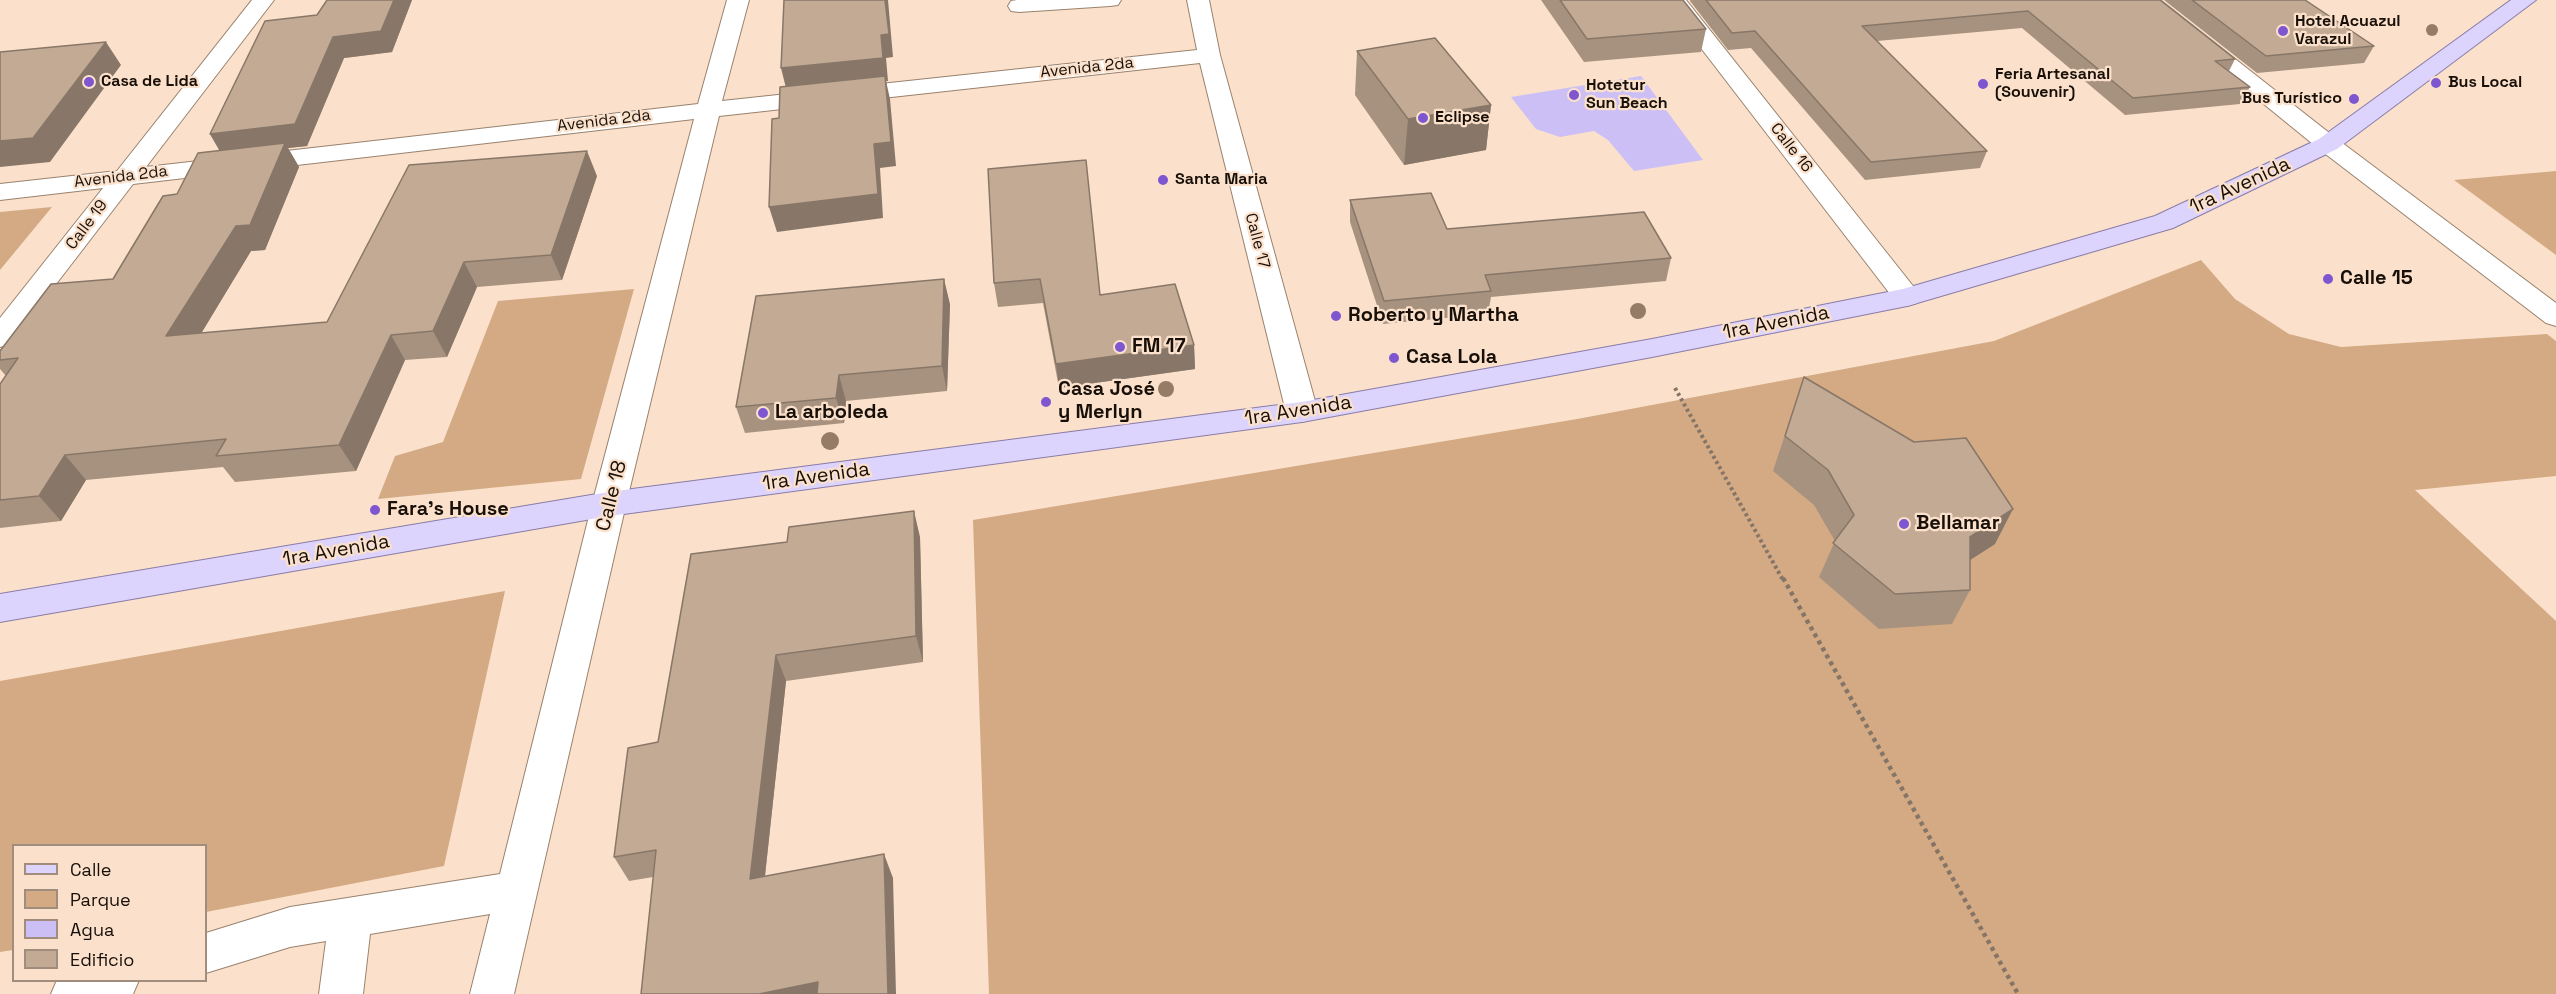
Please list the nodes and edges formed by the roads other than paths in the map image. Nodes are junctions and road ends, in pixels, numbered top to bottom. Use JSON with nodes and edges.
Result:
{"nodes":[{"id":1,"x":263,"y":0,"type":"edge"},
{"id":2,"x":738,"y":0,"type":"edge"},
{"id":3,"x":1096,"y":0,"type":"edge"},
{"id":4,"x":1198,"y":0,"type":"edge"},
{"id":5,"x":1676,"y":0,"type":"edge"},
{"id":6,"x":2147,"y":0,"type":"edge"},
{"id":7,"x":2525,"y":0,"type":"edge"},
{"id":8,"x":1019,"y":6,"type":"dead end"},
{"id":9,"x":1209,"y":55,"type":"junction"},
{"id":10,"x":708,"y":110,"type":"junction"},
{"id":11,"x":2328,"y":144,"type":"junction"},
{"id":12,"x":124,"y":177,"type":"junction"},
{"id":13,"x":0,"y":192,"type":"edge"},
{"id":14,"x":1907,"y":297,"type":"junction"},
{"id":15,"x":2556,"y":317,"type":"edge"},
{"id":16,"x":0,"y":338,"type":"edge"},
{"id":17,"x":1302,"y":412,"type":"junction"},
{"id":18,"x":609,"y":504,"type":"junction"},
{"id":19,"x":0,"y":608,"type":"edge"},
{"id":20,"x":518,"y":890,"type":"junction"},
{"id":21,"x":350,"y":917,"type":"junction"},
{"id":22,"x":207,"y":953,"type":"edge"},
{"id":23,"x":341,"y":994,"type":"edge"},
{"id":24,"x":492,"y":994,"type":"edge"}],
"edges":[{"from":1,"to":12,"type":"street","name":"Calle 19"},
{"from":2,"to":10,"type":"street","name":"Calle 18"},
{"from":3,"to":8,"type":"street"},
{"from":4,"to":9,"type":"street","name":"Calle 17"},
{"from":5,"to":14,"type":"street","name":"Calle 16"},
{"from":6,"to":11,"type":"street"},
{"from":7,"to":11,"type":"main road","name":"1ra Avenida"},
{"from":9,"to":10,"type":"street","name":"Avenida 2da"},
{"from":9,"to":17,"type":"street","name":"Calle 17"},
{"from":10,"to":12,"type":"street","name":"Avenida 2da"},
{"from":10,"to":18,"type":"street","name":"Calle 18"},
{"from":11,"to":14,"type":"main road","name":"1ra Avenida"},
{"from":11,"to":15,"type":"street"},
{"from":12,"to":13,"type":"street","name":"Avenida 2da"},
{"from":12,"to":16,"type":"street","name":"Calle 19"},
{"from":14,"to":17,"type":"main road","name":"1ra Avenida"},
{"from":17,"to":18,"type":"main road","name":"1ra Avenida"},
{"from":18,"to":19,"type":"main road","name":"1ra Avenida"},
{"from":18,"to":20,"type":"street","name":"Calle 18"},
{"from":20,"to":21,"type":"street"},
{"from":20,"to":24,"type":"street","name":"Calle 18"},
{"from":21,"to":22,"type":"street"},
{"from":21,"to":23,"type":"street"}]}
